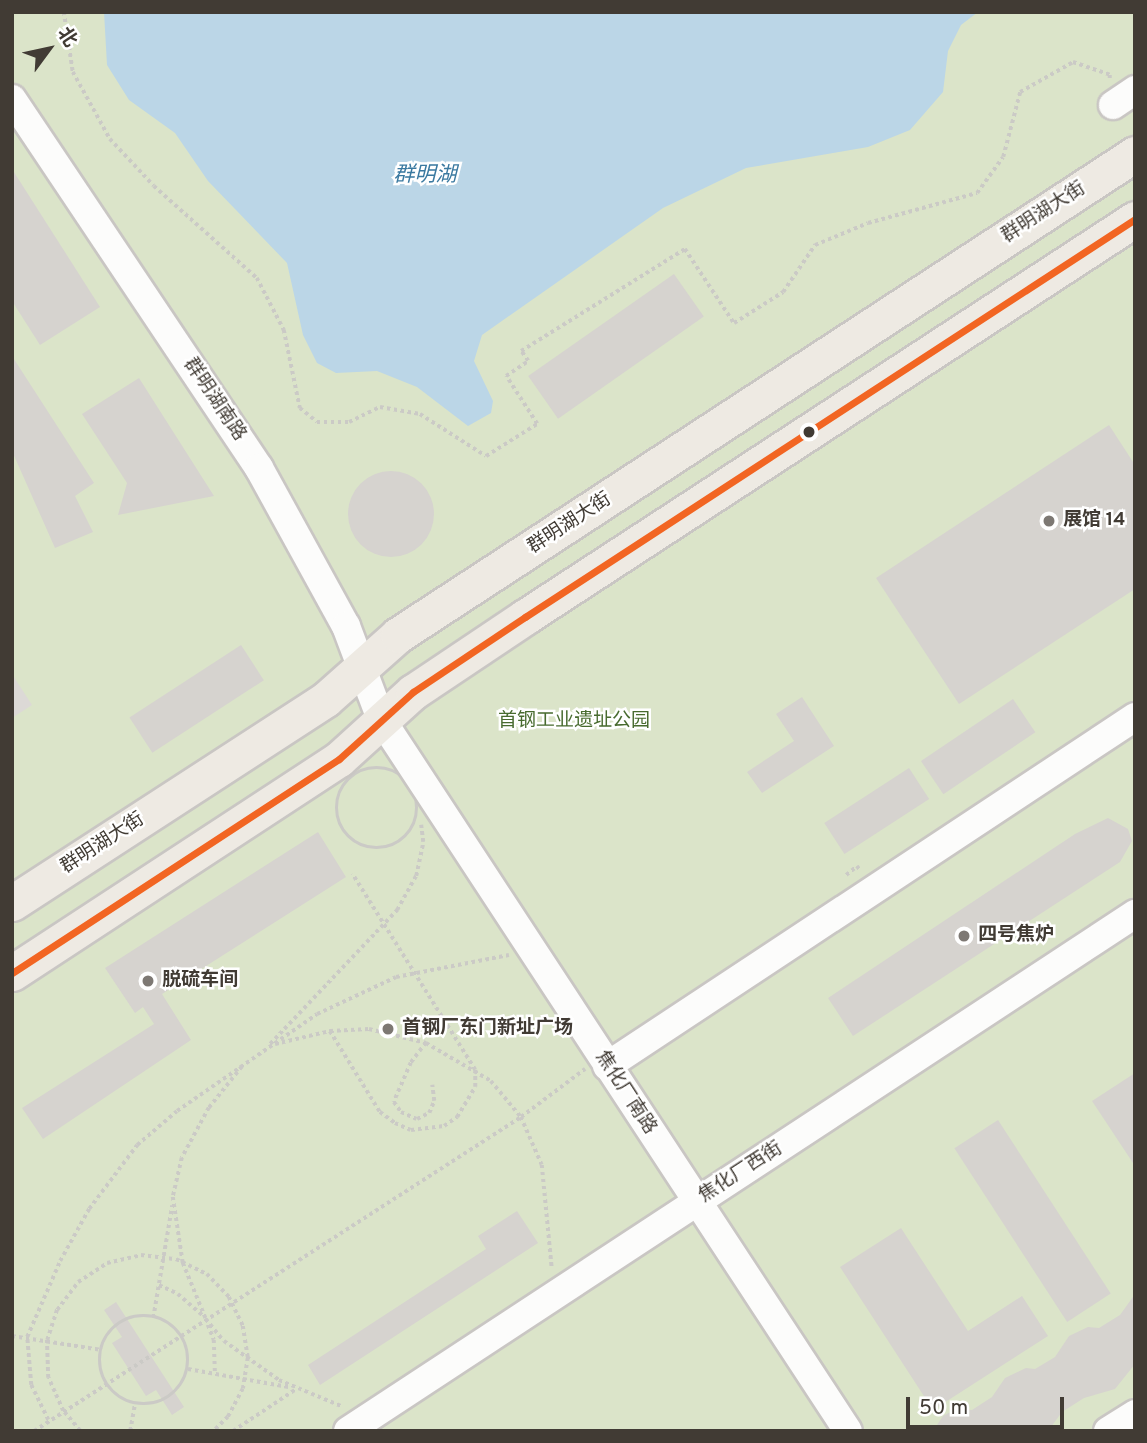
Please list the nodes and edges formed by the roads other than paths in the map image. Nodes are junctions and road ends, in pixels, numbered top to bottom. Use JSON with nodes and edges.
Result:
{"nodes":[{"id":1,"x":12,"y":99,"type":"edge"},
{"id":2,"x":1135,"y":154,"type":"edge"},
{"id":3,"x":1135,"y":219,"type":"edge"},
{"id":4,"x":363,"y":666,"type":"junction"},
{"id":5,"x":1135,"y":718,"type":"edge"},
{"id":6,"x":381,"y":719,"type":"junction"},
{"id":7,"x":13,"y":901,"type":"edge"},
{"id":8,"x":1135,"y":914,"type":"edge"},
{"id":9,"x":12,"y":973,"type":"edge"},
{"id":10,"x":605,"y":1061,"type":"junction"},
{"id":11,"x":696,"y":1202,"type":"junction"},
{"id":12,"x":1135,"y":1414,"type":"edge"},
{"id":13,"x":358,"y":1424,"type":"edge"},
{"id":14,"x":848,"y":1431,"type":"edge"},
{"id":15,"x":1108,"y":1431,"type":"edge"}],
"edges":[{"from":1,"to":4,"type":"street","name":"群明湖南路"},
{"from":2,"to":4,"type":"main road","name":"群明湖大街"},
{"from":3,"to":6,"type":"main road"},
{"from":4,"to":6,"type":"street","name":"群明湖南路"},
{"from":4,"to":7,"type":"main road","name":"群明湖大街"},
{"from":5,"to":10,"type":"street"},
{"from":6,"to":9,"type":"main road"},
{"from":6,"to":10,"type":"street","name":"焦化厂南路"},
{"from":8,"to":11,"type":"street","name":"焦化厂西街"},
{"from":10,"to":11,"type":"street","name":"焦化厂南路"},
{"from":11,"to":13,"type":"street","name":"焦化厂西街"},
{"from":11,"to":14,"type":"street","name":"焦化厂南路"},
{"from":12,"to":15,"type":"street"}]}
